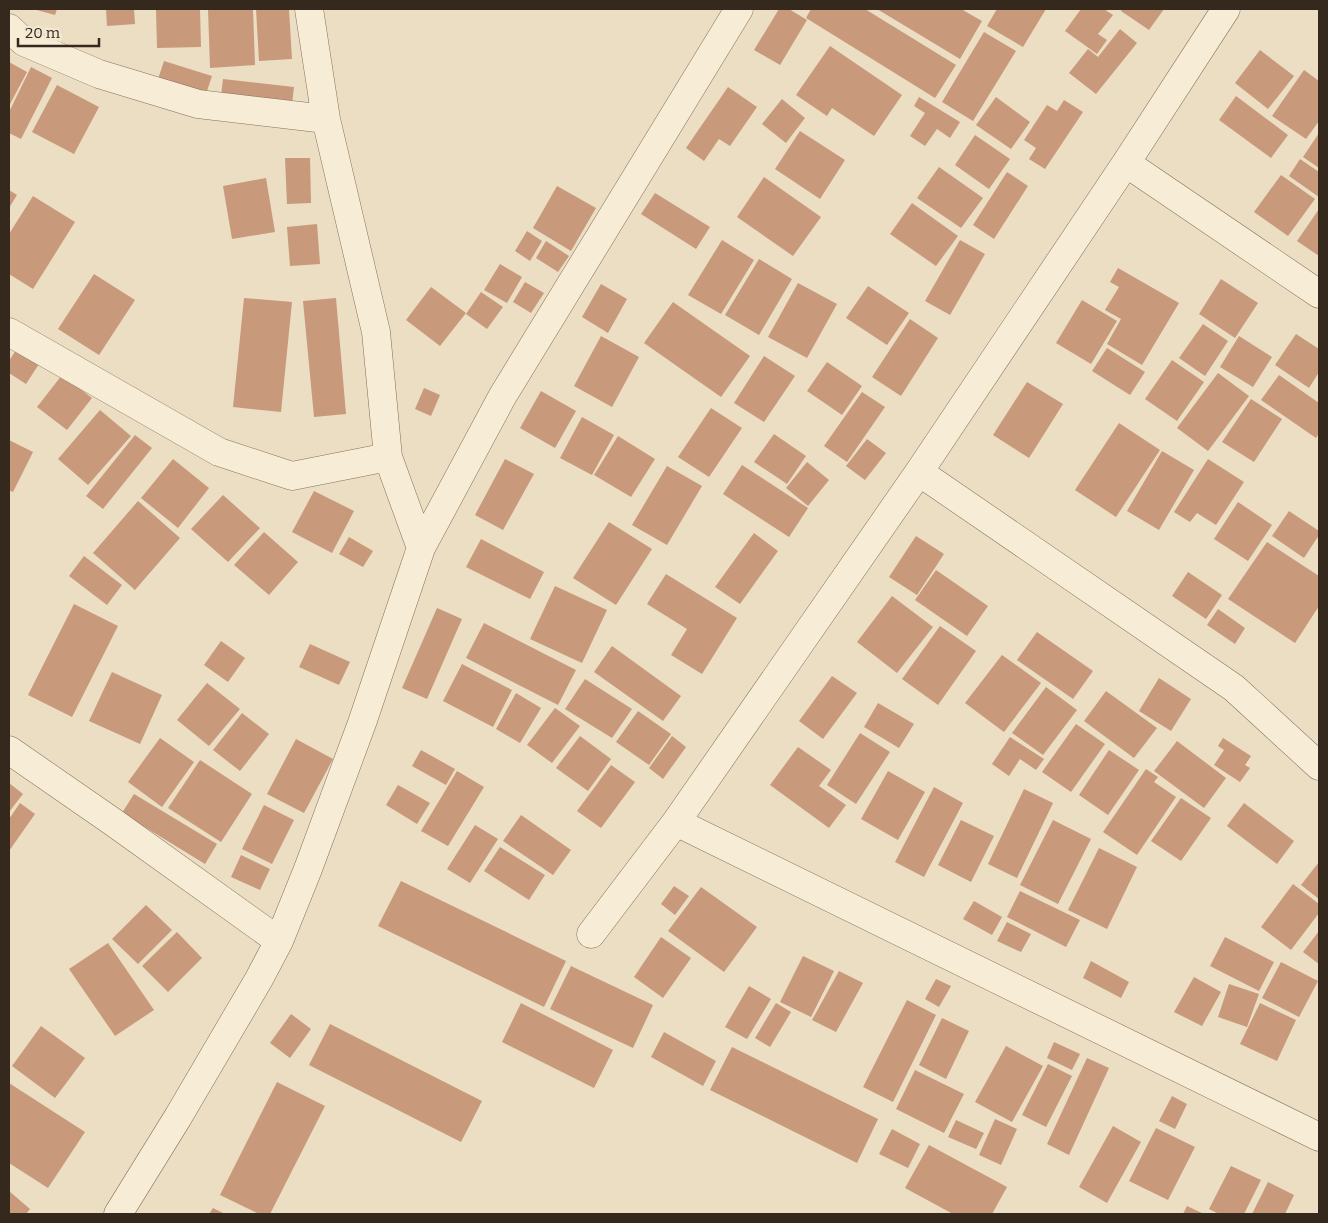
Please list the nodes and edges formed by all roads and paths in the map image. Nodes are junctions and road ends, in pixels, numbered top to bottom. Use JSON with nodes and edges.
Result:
{"nodes":[{"id":1,"x":309,"y":9,"type":"edge"},
{"id":2,"x":739,"y":9,"type":"edge"},
{"id":3,"x":1226,"y":9,"type":"edge"},
{"id":4,"x":9,"y":28,"type":"edge"},
{"id":5,"x":326,"y":119,"type":"junction"},
{"id":6,"x":1126,"y":163,"type":"junction"},
{"id":7,"x":1319,"y":294,"type":"edge"},
{"id":8,"x":9,"y":332,"type":"edge"},
{"id":9,"x":388,"y":457,"type":"junction"},
{"id":10,"x":919,"y":472,"type":"junction"},
{"id":11,"x":421,"y":548,"type":"junction"},
{"id":12,"x":9,"y":750,"type":"edge"},
{"id":13,"x":1319,"y":766,"type":"edge"},
{"id":14,"x":676,"y":822,"type":"junction"},
{"id":15,"x":591,"y":934,"type":"dead end"},
{"id":16,"x":279,"y":941,"type":"junction"},
{"id":17,"x":1316,"y":1129,"type":"edge"},
{"id":18,"x":118,"y":1214,"type":"edge"}],
"edges":[{"from":1,"to":5,"type":"street"},
{"from":2,"to":11,"type":"street"},
{"from":3,"to":6,"type":"street"},
{"from":4,"to":5,"type":"street"},
{"from":5,"to":9,"type":"street"},
{"from":6,"to":7,"type":"street"},
{"from":6,"to":10,"type":"street"},
{"from":8,"to":9,"type":"street"},
{"from":9,"to":11,"type":"street"},
{"from":10,"to":13,"type":"street"},
{"from":10,"to":14,"type":"street"},
{"from":11,"to":16,"type":"street"},
{"from":12,"to":16,"type":"street"},
{"from":14,"to":15,"type":"street"},
{"from":14,"to":17,"type":"street"},
{"from":16,"to":18,"type":"street"}]}
